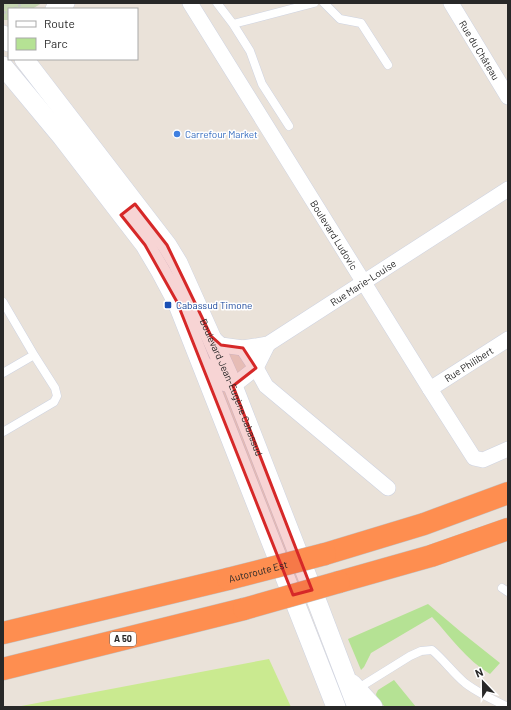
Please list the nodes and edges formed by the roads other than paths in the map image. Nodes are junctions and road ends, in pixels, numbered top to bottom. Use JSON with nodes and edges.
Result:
{"nodes":[{"id":1,"x":190,"y":3,"type":"edge"},
{"id":2,"x":217,"y":3,"type":"edge"},
{"id":3,"x":314,"y":3,"type":"edge"},
{"id":4,"x":324,"y":3,"type":"edge"},
{"id":5,"x":451,"y":3,"type":"edge"},
{"id":6,"x":233,"y":24,"type":"junction"},
{"id":7,"x":25,"y":60,"type":"edge"},
{"id":8,"x":388,"y":65,"type":"dead end"},
{"id":9,"x":3,"y":66,"type":"edge"},
{"id":10,"x":508,"y":97,"type":"edge"},
{"id":11,"x":289,"y":126,"type":"dead end"},
{"id":12,"x":508,"y":189,"type":"edge"},
{"id":13,"x":128,"y":209,"type":"junction"},
{"id":14,"x":363,"y":282,"type":"junction"},
{"id":15,"x":3,"y":302,"type":"edge"},
{"id":16,"x":211,"y":336,"type":"junction"},
{"id":17,"x":508,"y":339,"type":"edge"},
{"id":18,"x":193,"y":344,"type":"junction"},
{"id":19,"x":268,"y":344,"type":"junction"},
{"id":20,"x":243,"y":348,"type":"junction"},
{"id":21,"x":34,"y":355,"type":"junction"},
{"id":22,"x":256,"y":368,"type":"junction"},
{"id":23,"x":3,"y":373,"type":"edge"},
{"id":24,"x":233,"y":386,"type":"junction"},
{"id":25,"x":430,"y":389,"type":"junction"},
{"id":26,"x":3,"y":432,"type":"edge"},
{"id":27,"x":508,"y":449,"type":"edge"},
{"id":28,"x":388,"y":488,"type":"dead end"},
{"id":29,"x":508,"y":493,"type":"edge"},
{"id":30,"x":508,"y":529,"type":"edge"},
{"id":31,"x":3,"y":633,"type":"edge"},
{"id":32,"x":3,"y":669,"type":"edge"},
{"id":33,"x":329,"y":687,"type":"junction"},
{"id":34,"x":353,"y":691,"type":"edge"},
{"id":35,"x":336,"y":707,"type":"edge"},
{"id":36,"x":343,"y":707,"type":"edge"},
{"id":37,"x":373,"y":707,"type":"edge"},
{"id":38,"x":508,"y":707,"type":"edge"}],
"edges":[{"from":1,"to":14,"type":"street","name":"Boulevard Ludovic"},
{"from":2,"to":6,"type":"lane"},
{"from":3,"to":6,"type":"lane"},
{"from":4,"to":8,"type":"lane"},
{"from":5,"to":10,"type":"street","name":"Rue du Château"},
{"from":6,"to":11,"type":"lane"},
{"from":7,"to":13,"type":"street","name":"Boulevard Jean-Eugène Cabassud"},
{"from":9,"to":13,"type":"street","name":"Boulevard Jean-Eugène Cabassud"},
{"from":12,"to":14,"type":"street","name":"Rue Marie-Louise"},
{"from":13,"to":16,"type":"street","name":"Boulevard Jean-Eugène Cabassud"},
{"from":13,"to":18,"type":"street","name":"Boulevard Jean-Eugène Cabassud"},
{"from":14,"to":19,"type":"street","name":"Rue Marie-Louise"},
{"from":14,"to":25,"type":"street","name":"Boulevard Ludovic"},
{"from":15,"to":21,"type":"lane"},
{"from":16,"to":20,"type":"street","name":"Rue Marie-Louise"},
{"from":16,"to":24,"type":"street","name":"Boulevard Jean-Eugène Cabassud"},
{"from":17,"to":25,"type":"street","name":"Rue Philibert"},
{"from":18,"to":24,"type":"street"},
{"from":18,"to":33,"type":"street","name":"Boulevard Jean-Eugène Cabassud"},
{"from":19,"to":20,"type":"street","name":"Rue Marie-Louise"},
{"from":19,"to":22,"type":"street"},
{"from":20,"to":22,"type":"street"},
{"from":21,"to":23,"type":"lane"},
{"from":21,"to":26,"type":"lane"},
{"from":22,"to":24,"type":"street"},
{"from":22,"to":28,"type":"street"},
{"from":24,"to":34,"type":"street","name":"Boulevard Jean-Eugène Cabassud"},
{"from":25,"to":27,"type":"street","name":"Boulevard Ludovic"},
{"from":29,"to":31,"type":"highway","name":"Autoroute Est","bridge":true},
{"from":30,"to":32,"type":"highway","number":"A 50","bridge":true},
{"from":33,"to":35,"type":"street","name":"Boulevard Jean-Eugène Cabassud"},
{"from":33,"to":36,"type":"street"},
{"from":34,"to":37,"type":"street"},
{"from":34,"to":38,"type":"lane"}]}
